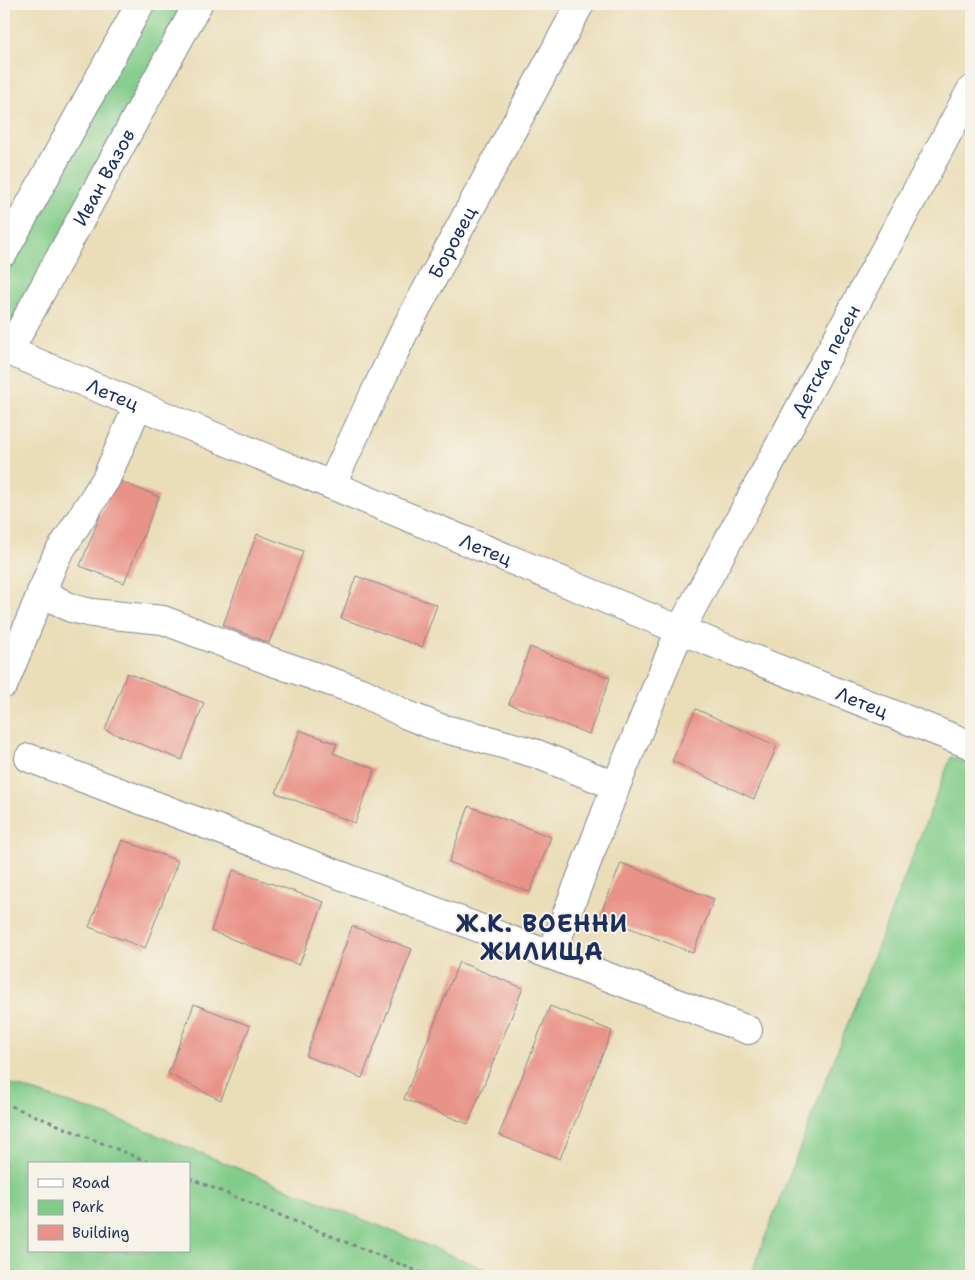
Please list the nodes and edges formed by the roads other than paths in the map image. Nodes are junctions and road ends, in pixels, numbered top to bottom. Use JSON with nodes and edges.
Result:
{"nodes":[{"id":1,"x":140,"y":4,"type":"edge"},
{"id":2,"x":198,"y":4,"type":"edge"},
{"id":3,"x":580,"y":4,"type":"edge"},
{"id":4,"x":971,"y":90,"type":"edge"},
{"id":5,"x":4,"y":252,"type":"edge"},
{"id":6,"x":6,"y":350,"type":"edge"},
{"id":7,"x":138,"y":404,"type":"junction"},
{"id":8,"x":332,"y":484,"type":"junction"},
{"id":9,"x":41,"y":592,"type":"junction"},
{"id":10,"x":680,"y":630,"type":"junction"},
{"id":11,"x":4,"y":684,"type":"edge"},
{"id":12,"x":971,"y":745,"type":"edge"},
{"id":13,"x":29,"y":758,"type":"dead end"},
{"id":14,"x":616,"y":786,"type":"junction"},
{"id":15,"x":551,"y":955,"type":"junction"},
{"id":16,"x":748,"y":1030,"type":"dead end"}],
"edges":[{"from":1,"to":5,"type":"street"},
{"from":2,"to":6,"type":"street","name":"Иван Вазов"},
{"from":3,"to":8,"type":"street","name":"Боровец"},
{"from":4,"to":10,"type":"street","name":"Детска песен"},
{"from":6,"to":7,"type":"street","name":"Летец"},
{"from":7,"to":8,"type":"street","name":"Летец"},
{"from":7,"to":9,"type":"street"},
{"from":8,"to":10,"type":"street","name":"Летец"},
{"from":9,"to":11,"type":"street"},
{"from":9,"to":14,"type":"street"},
{"from":10,"to":12,"type":"street","name":"Летец"},
{"from":10,"to":14,"type":"street","name":"Детска песен"},
{"from":13,"to":15,"type":"street"},
{"from":14,"to":15,"type":"street","name":"Детска песен"},
{"from":15,"to":16,"type":"street"}]}
